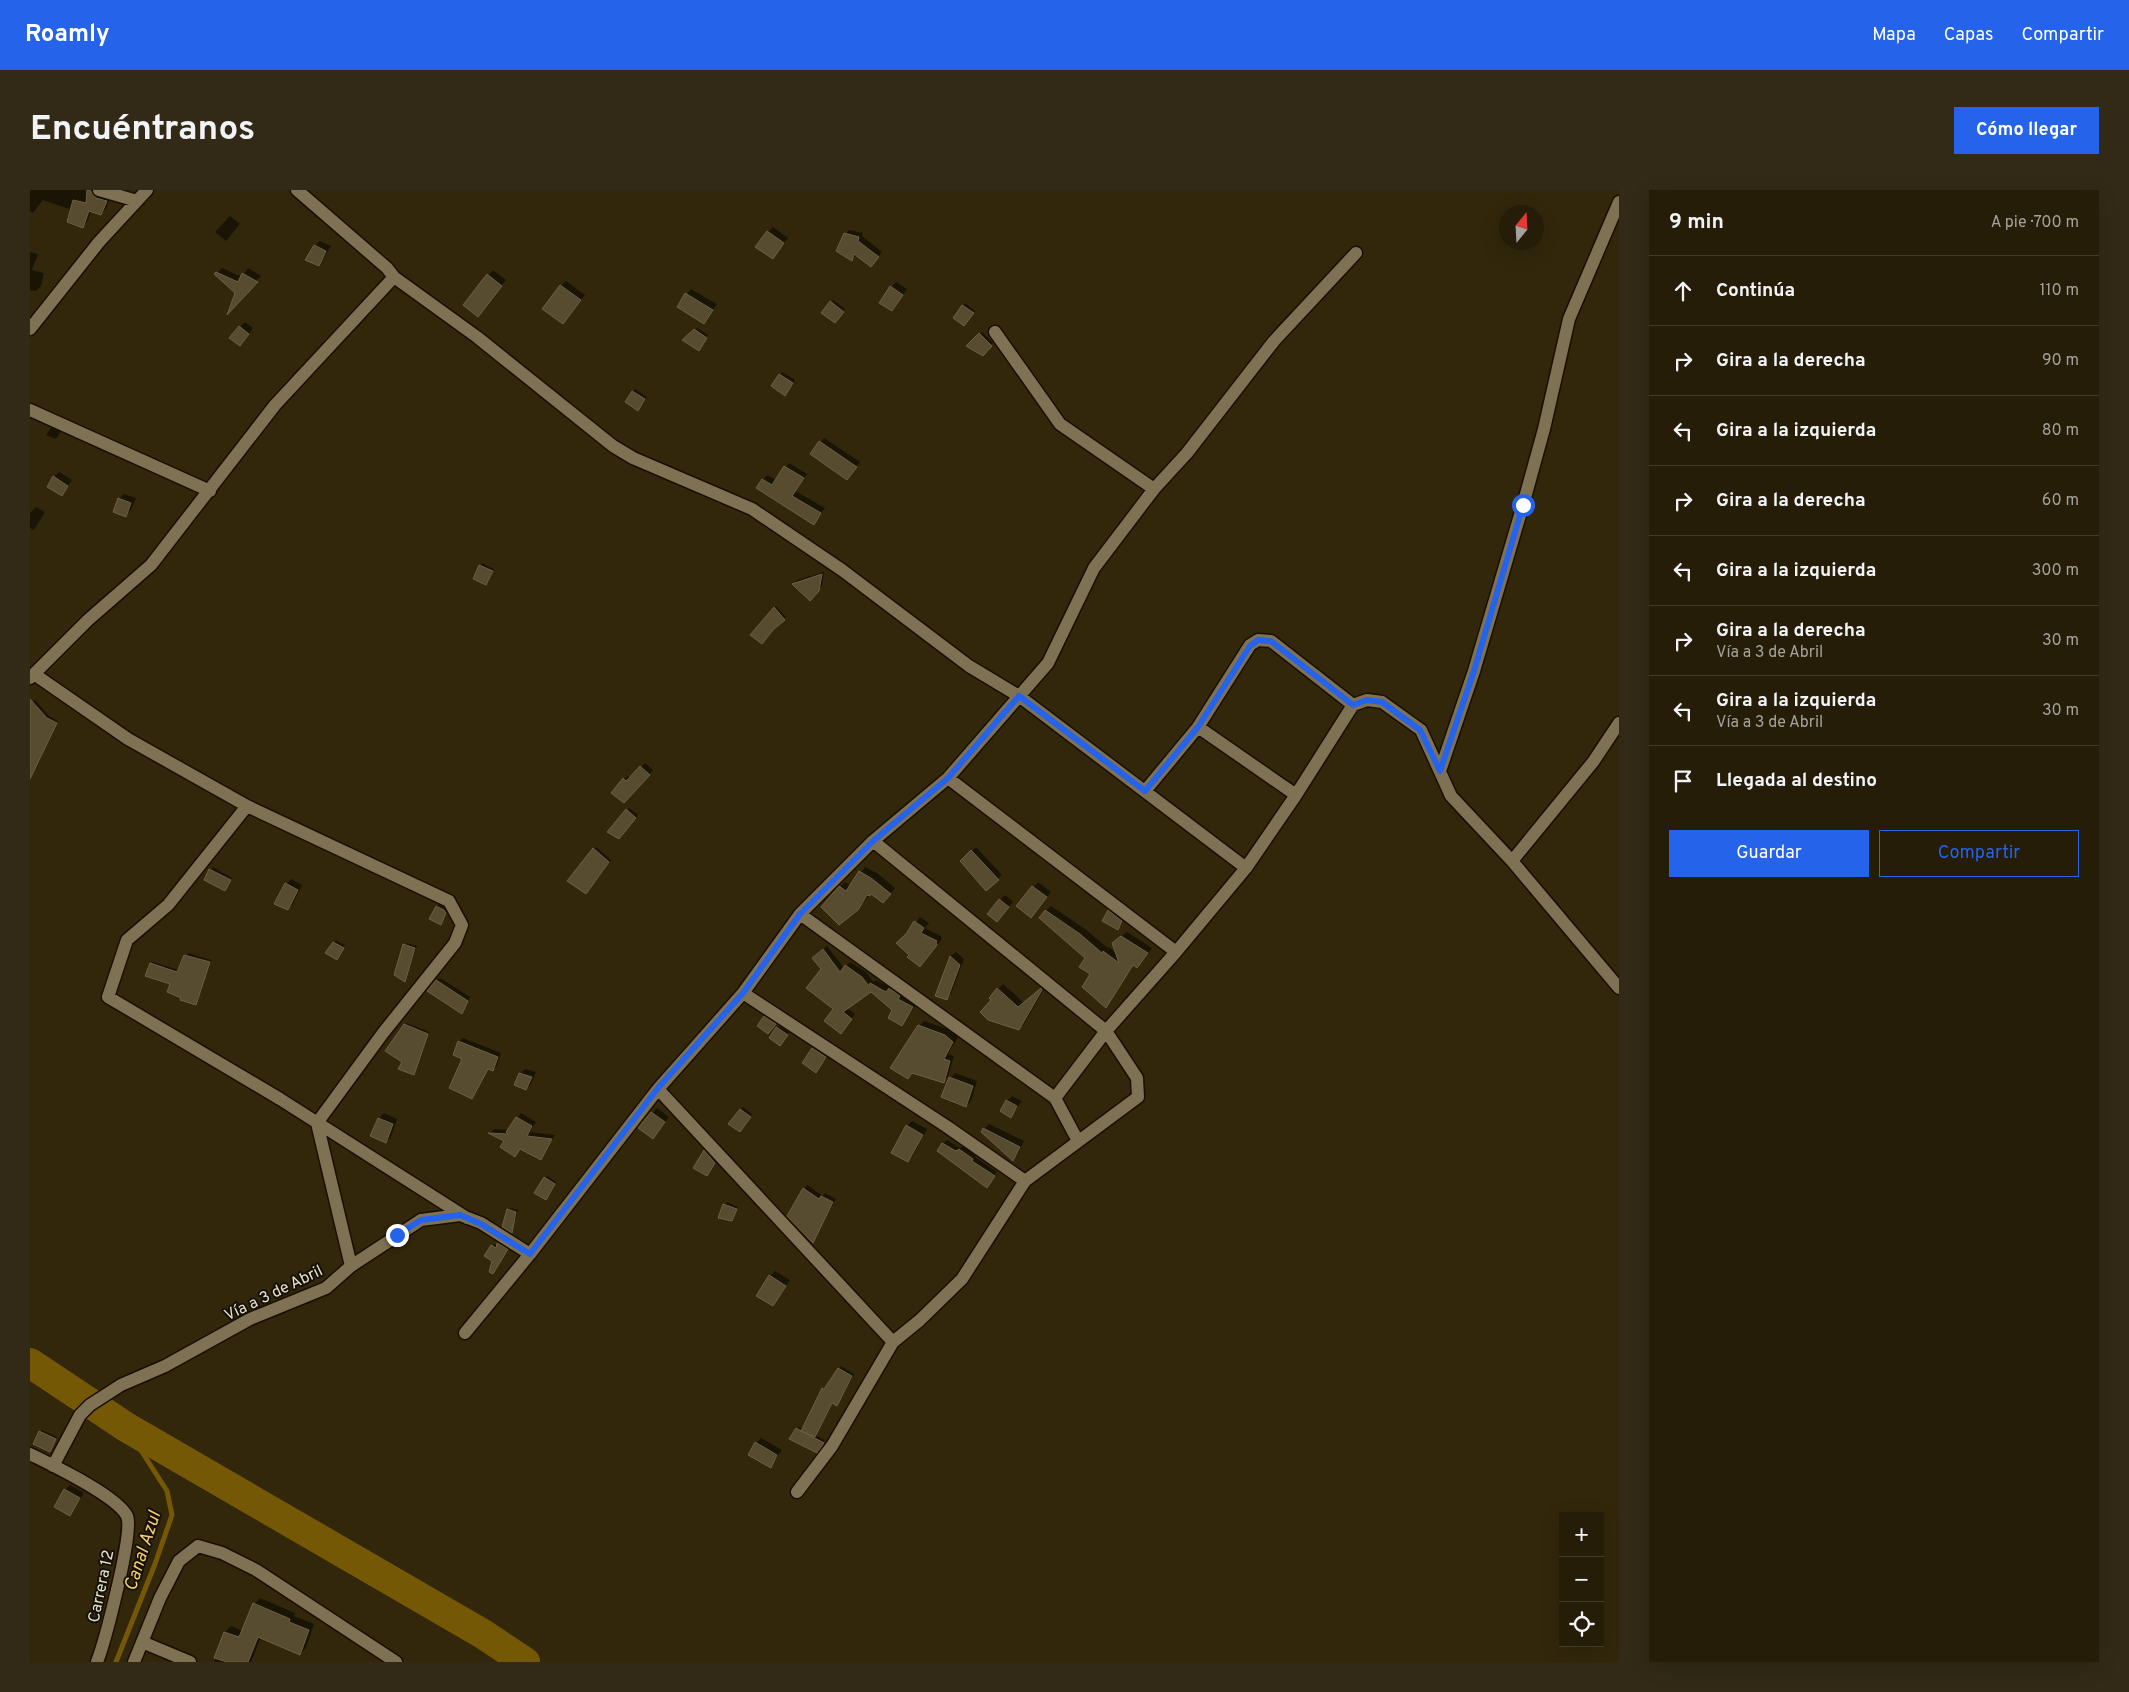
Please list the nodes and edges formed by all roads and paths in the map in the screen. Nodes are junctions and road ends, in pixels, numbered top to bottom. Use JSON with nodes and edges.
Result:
{"nodes":[{"id":1,"x":99,"y":190,"type":"edge"},
{"id":2,"x":147,"y":190,"type":"edge"},
{"id":3,"x":297,"y":190,"type":"edge"},
{"id":4,"x":137,"y":201,"type":"junction"},
{"id":5,"x":1619,"y":202,"type":"edge"},
{"id":6,"x":1356,"y":253,"type":"dead end"},
{"id":7,"x":394,"y":277,"type":"junction"},
{"id":8,"x":30,"y":329,"type":"edge"},
{"id":9,"x":995,"y":332,"type":"dead end"},
{"id":10,"x":30,"y":410,"type":"edge"},
{"id":11,"x":1154,"y":489,"type":"junction"},
{"id":12,"x":210,"y":491,"type":"junction"},
{"id":13,"x":32,"y":676,"type":"edge"},
{"id":14,"x":1019,"y":696,"type":"junction"},
{"id":15,"x":1353,"y":705,"type":"junction"},
{"id":16,"x":1619,"y":723,"type":"edge"},
{"id":17,"x":1198,"y":727,"type":"junction"},
{"id":18,"x":1440,"y":771,"type":"junction"},
{"id":19,"x":948,"y":778,"type":"junction"},
{"id":20,"x":1145,"y":791,"type":"junction"},
{"id":21,"x":1296,"y":795,"type":"junction"},
{"id":22,"x":247,"y":806,"type":"junction"},
{"id":23,"x":873,"y":841,"type":"junction"},
{"id":24,"x":1512,"y":861,"type":"junction"},
{"id":25,"x":1246,"y":868,"type":"junction"},
{"id":26,"x":800,"y":914,"type":"junction"},
{"id":27,"x":1176,"y":952,"type":"junction"},
{"id":28,"x":1619,"y":988,"type":"edge"},
{"id":29,"x":743,"y":993,"type":"junction"},
{"id":30,"x":1106,"y":1031,"type":"junction"},
{"id":31,"x":658,"y":1088,"type":"junction"},
{"id":32,"x":1055,"y":1098,"type":"junction"},
{"id":33,"x":317,"y":1123,"type":"junction"},
{"id":34,"x":1078,"y":1141,"type":"junction"},
{"id":35,"x":1025,"y":1181,"type":"junction"},
{"id":36,"x":467,"y":1218,"type":"junction"},
{"id":37,"x":530,"y":1254,"type":"junction"},
{"id":38,"x":350,"y":1266,"type":"junction"},
{"id":39,"x":465,"y":1333,"type":"dead end"},
{"id":40,"x":893,"y":1342,"type":"junction"},
{"id":41,"x":30,"y":1454,"type":"edge"},
{"id":42,"x":53,"y":1466,"type":"junction"},
{"id":43,"x":797,"y":1492,"type":"dead end"},
{"id":44,"x":142,"y":1642,"type":"junction"},
{"id":45,"x":391,"y":1660,"type":"edge"},
{"id":46,"x":97,"y":1662,"type":"edge"},
{"id":47,"x":134,"y":1662,"type":"edge"},
{"id":48,"x":190,"y":1662,"type":"edge"}],
"edges":[{"from":1,"to":4,"type":"street"},
{"from":2,"to":4,"type":"street"},
{"from":3,"to":7,"type":"street"},
{"from":4,"to":8,"type":"street"},
{"from":5,"to":18,"type":"street"},
{"from":6,"to":11,"type":"street"},
{"from":7,"to":12,"type":"street"},
{"from":7,"to":14,"type":"street"},
{"from":9,"to":11,"type":"street"},
{"from":10,"to":12,"type":"street"},
{"from":11,"to":14,"type":"street"},
{"from":12,"to":13,"type":"street"},
{"from":13,"to":22,"type":"street"},
{"from":14,"to":19,"type":"street"},
{"from":14,"to":20,"type":"street"},
{"from":15,"to":17,"type":"street"},
{"from":15,"to":18,"type":"street"},
{"from":15,"to":21,"type":"street"},
{"from":16,"to":24,"type":"street"},
{"from":17,"to":20,"type":"street"},
{"from":17,"to":21,"type":"street"},
{"from":18,"to":24,"type":"street"},
{"from":19,"to":23,"type":"street"},
{"from":19,"to":27,"type":"street"},
{"from":20,"to":25,"type":"street"},
{"from":21,"to":25,"type":"street"},
{"from":22,"to":33,"type":"street"},
{"from":22,"to":33,"type":"street"},
{"from":23,"to":26,"type":"street"},
{"from":23,"to":30,"type":"street"},
{"from":24,"to":28,"type":"street"},
{"from":25,"to":27,"type":"street"},
{"from":26,"to":29,"type":"street"},
{"from":26,"to":32,"type":"street"},
{"from":27,"to":30,"type":"street"},
{"from":29,"to":31,"type":"street"},
{"from":29,"to":35,"type":"street"},
{"from":30,"to":32,"type":"street"},
{"from":30,"to":34,"type":"street"},
{"from":31,"to":37,"type":"street"},
{"from":31,"to":40,"type":"street"},
{"from":32,"to":34,"type":"street"},
{"from":33,"to":36,"type":"street"},
{"from":33,"to":38,"type":"street"},
{"from":34,"to":35,"type":"street"},
{"from":35,"to":40,"type":"street"},
{"from":36,"to":37,"type":"street","name":"Vía a 3 de Abril"},
{"from":36,"to":38,"type":"street","name":"Vía a 3 de Abril"},
{"from":37,"to":39,"type":"street"},
{"from":38,"to":42,"type":"street","name":"Vía a 3 de Abril"},
{"from":40,"to":43,"type":"street"},
{"from":41,"to":42,"type":"street"},
{"from":42,"to":46,"type":"street","name":"Carrera 12"},
{"from":44,"to":45,"type":"street"},
{"from":44,"to":47,"type":"street"},
{"from":44,"to":48,"type":"street"}]}
